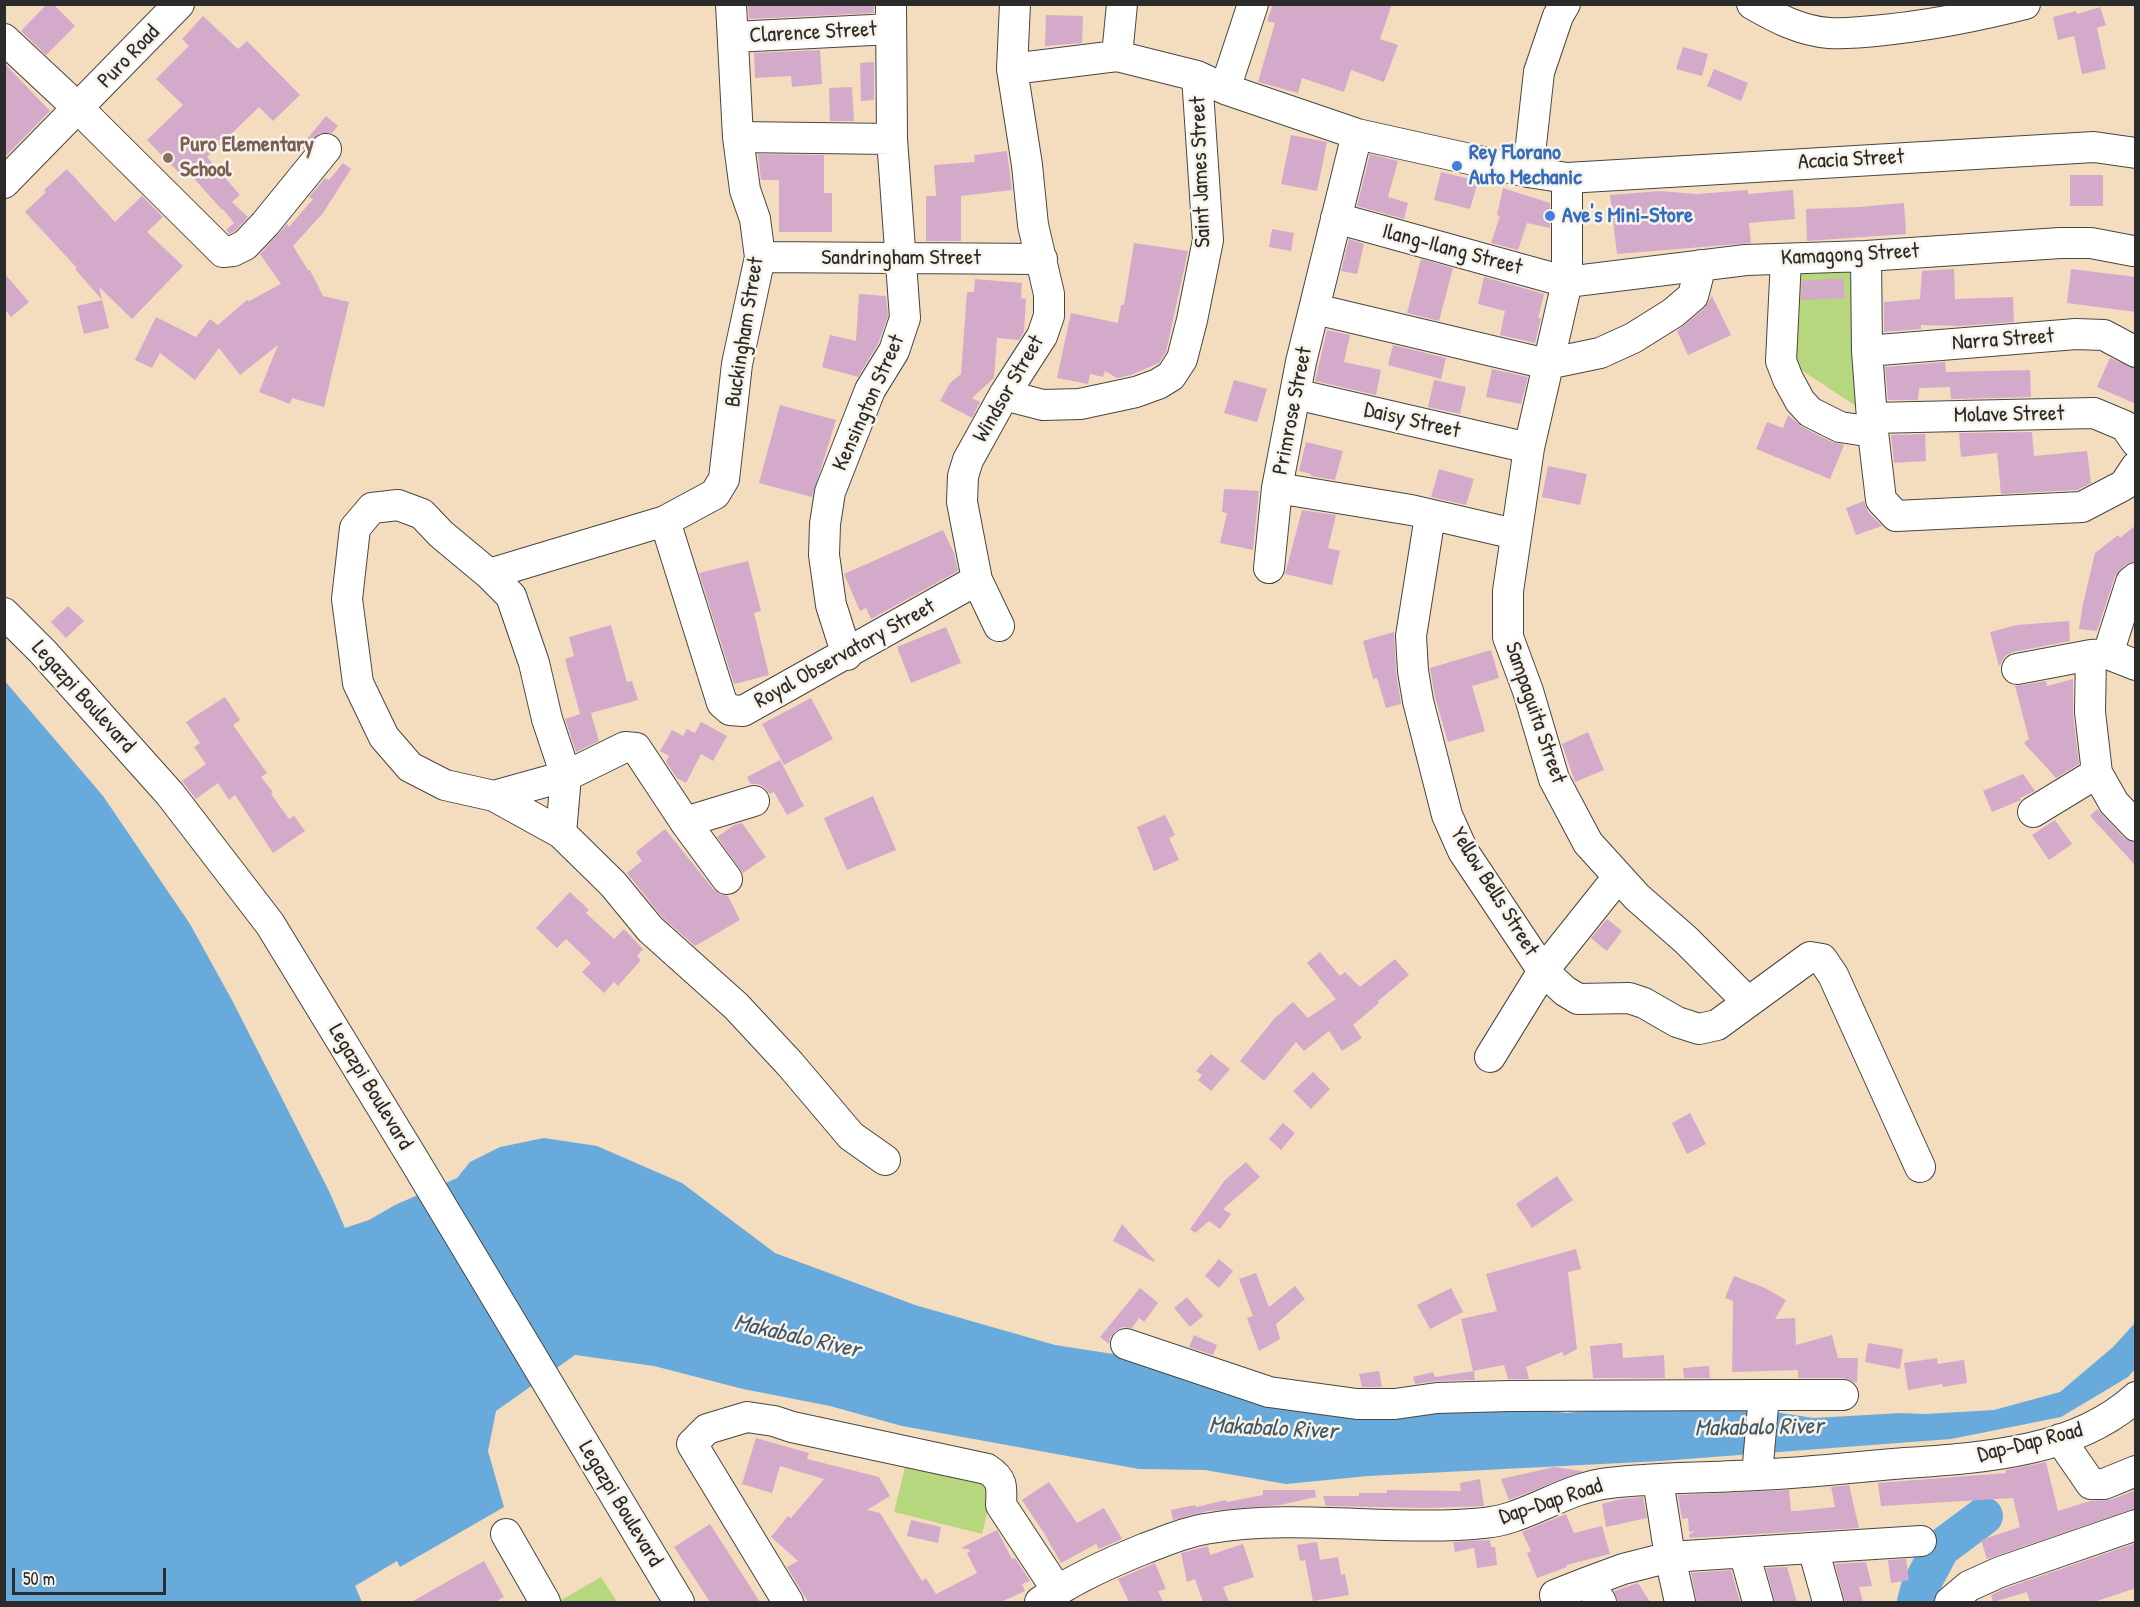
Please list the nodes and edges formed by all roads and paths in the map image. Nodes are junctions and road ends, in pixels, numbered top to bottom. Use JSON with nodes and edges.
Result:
{"nodes":[{"id":1,"x":179,"y":4,"type":"edge"},
{"id":2,"x":731,"y":4,"type":"edge"},
{"id":3,"x":1015,"y":4,"type":"edge"},
{"id":4,"x":1122,"y":4,"type":"edge"},
{"id":5,"x":1253,"y":4,"type":"edge"},
{"id":6,"x":1565,"y":4,"type":"edge"},
{"id":7,"x":1752,"y":4,"type":"edge"},
{"id":8,"x":2025,"y":4,"type":"edge"},
{"id":9,"x":891,"y":17,"type":"edge"},
{"id":10,"x":734,"y":37,"type":"junction"},
{"id":11,"x":4,"y":39,"type":"edge"},
{"id":12,"x":1117,"y":56,"type":"junction"},
{"id":13,"x":1012,"y":69,"type":"junction"},
{"id":14,"x":1197,"y":76,"type":"junction"},
{"id":15,"x":1224,"y":89,"type":"junction"},
{"id":16,"x":79,"y":109,"type":"junction"},
{"id":17,"x":1357,"y":134,"type":"junction"},
{"id":18,"x":738,"y":137,"type":"junction"},
{"id":19,"x":892,"y":139,"type":"junction"},
{"id":20,"x":327,"y":149,"type":"dead end"},
{"id":21,"x":2136,"y":153,"type":"edge"},
{"id":22,"x":1528,"y":172,"type":"junction"},
{"id":23,"x":1567,"y":177,"type":"junction"},
{"id":24,"x":4,"y":183,"type":"edge"},
{"id":25,"x":1336,"y":218,"type":"junction"},
{"id":26,"x":2133,"y":251,"type":"dead end"},
{"id":27,"x":1866,"y":256,"type":"junction"},
{"id":28,"x":760,"y":258,"type":"junction"},
{"id":29,"x":1786,"y":258,"type":"junction"},
{"id":30,"x":900,"y":259,"type":"junction"},
{"id":31,"x":1042,"y":259,"type":"junction"},
{"id":32,"x":1701,"y":265,"type":"junction"},
{"id":33,"x":1567,"y":282,"type":"junction"},
{"id":34,"x":1315,"y":309,"type":"junction"},
{"id":35,"x":1867,"y":351,"type":"junction"},
{"id":36,"x":2136,"y":352,"type":"edge"},
{"id":37,"x":1548,"y":364,"type":"junction"},
{"id":38,"x":1295,"y":394,"type":"junction"},
{"id":39,"x":1004,"y":395,"type":"junction"},
{"id":40,"x":1873,"y":425,"type":"junction"},
{"id":41,"x":2136,"y":442,"type":"edge"},
{"id":42,"x":1529,"y":448,"type":"junction"},
{"id":43,"x":2136,"y":467,"type":"edge"},
{"id":44,"x":1277,"y":488,"type":"junction"},
{"id":45,"x":1430,"y":516,"type":"junction"},
{"id":46,"x":665,"y":521,"type":"junction"},
{"id":47,"x":1515,"y":534,"type":"junction"},
{"id":48,"x":1269,"y":568,"type":"dead end"},
{"id":49,"x":489,"y":574,"type":"junction"},
{"id":50,"x":2136,"y":578,"type":"edge"},
{"id":51,"x":978,"y":580,"type":"junction"},
{"id":52,"x":4,"y":613,"type":"edge"},
{"id":53,"x":999,"y":626,"type":"dead end"},
{"id":54,"x":847,"y":655,"type":"junction"},
{"id":55,"x":2099,"y":655,"type":"junction"},
{"id":56,"x":2136,"y":665,"type":"edge"},
{"id":57,"x":2017,"y":669,"type":"dead end"},
{"id":58,"x":2097,"y":773,"type":"junction"},
{"id":59,"x":566,"y":776,"type":"junction"},
{"id":60,"x":494,"y":796,"type":"junction"},
{"id":61,"x":754,"y":801,"type":"dead end"},
{"id":62,"x":2033,"y":812,"type":"dead end"},
{"id":63,"x":685,"y":822,"type":"junction"},
{"id":64,"x":2136,"y":826,"type":"edge"},
{"id":65,"x":561,"y":833,"type":"junction"},
{"id":66,"x":1618,"y":877,"type":"junction"},
{"id":67,"x":727,"y":879,"type":"dead end"},
{"id":68,"x":1543,"y":970,"type":"junction"},
{"id":69,"x":1747,"y":1001,"type":"junction"},
{"id":70,"x":1490,"y":1057,"type":"dead end"},
{"id":71,"x":885,"y":1160,"type":"dead end"},
{"id":72,"x":1920,"y":1167,"type":"dead end"},
{"id":73,"x":1126,"y":1344,"type":"dead end"},
{"id":74,"x":1843,"y":1395,"type":"dead end"},
{"id":75,"x":2136,"y":1397,"type":"edge"},
{"id":76,"x":1763,"y":1401,"type":"junction"},
{"id":77,"x":2060,"y":1439,"type":"junction"},
{"id":78,"x":1758,"y":1467,"type":"junction"},
{"id":79,"x":2136,"y":1471,"type":"edge"},
{"id":80,"x":1658,"y":1480,"type":"junction"},
{"id":81,"x":2136,"y":1525,"type":"edge"},
{"id":82,"x":506,"y":1534,"type":"dead end"},
{"id":83,"x":1921,"y":1541,"type":"dead end"},
{"id":84,"x":1813,"y":1548,"type":"junction"},
{"id":85,"x":1744,"y":1552,"type":"junction"},
{"id":86,"x":1670,"y":1557,"type":"junction"},
{"id":87,"x":1595,"y":1592,"type":"edge"},
{"id":88,"x":1555,"y":1594,"type":"dead end"},
{"id":89,"x":1048,"y":1596,"type":"edge"},
{"id":90,"x":544,"y":1602,"type":"edge"},
{"id":91,"x":679,"y":1602,"type":"edge"},
{"id":92,"x":788,"y":1602,"type":"edge"},
{"id":93,"x":1680,"y":1602,"type":"edge"},
{"id":94,"x":1758,"y":1602,"type":"edge"},
{"id":95,"x":1828,"y":1602,"type":"edge"},
{"id":96,"x":1950,"y":1602,"type":"edge"}],
"edges":[{"from":1,"to":16,"type":"street","name":"Puro Road"},
{"from":2,"to":10,"type":"street","name":"Buckingham Street"},
{"from":3,"to":13,"type":"street","name":"Windsor Street"},
{"from":4,"to":12,"type":"street"},
{"from":5,"to":15,"type":"street"},
{"from":6,"to":22,"type":"street"},
{"from":7,"to":8,"type":"street"},
{"from":9,"to":10,"type":"street","name":"Clarence Street"},
{"from":9,"to":19,"type":"street","name":"Kensington Street"},
{"from":10,"to":18,"type":"street","name":"Buckingham Street"},
{"from":11,"to":16,"type":"street"},
{"from":12,"to":13,"type":"street"},
{"from":12,"to":14,"type":"street","name":"Acacia Street"},
{"from":13,"to":31,"type":"street","name":"Windsor Street"},
{"from":14,"to":15,"type":"street","name":"Acacia Street"},
{"from":14,"to":39,"type":"street","name":"Saint James Street"},
{"from":15,"to":17,"type":"street","name":"Acacia Street"},
{"from":16,"to":20,"type":"street"},
{"from":16,"to":24,"type":"street","name":"Puro Road"},
{"from":17,"to":22,"type":"street","name":"Acacia Street"},
{"from":17,"to":25,"type":"street","name":"Primrose Street"},
{"from":18,"to":19,"type":"street"},
{"from":18,"to":28,"type":"street","name":"Buckingham Street"},
{"from":19,"to":30,"type":"street","name":"Kensington Street"},
{"from":21,"to":23,"type":"street","name":"Acacia Street"},
{"from":22,"to":23,"type":"street","name":"Acacia Street"},
{"from":23,"to":33,"type":"street","name":"Sampaguita Street"},
{"from":25,"to":33,"type":"street","name":"Ilang-Ilang Street"},
{"from":25,"to":34,"type":"street","name":"Primrose Street"},
{"from":26,"to":27,"type":"street","name":"Kamagong Street"},
{"from":27,"to":29,"type":"street","name":"Kamagong Street"},
{"from":27,"to":35,"type":"street"},
{"from":28,"to":30,"type":"street","name":"Sandringham Street"},
{"from":28,"to":46,"type":"street","name":"Buckingham Street"},
{"from":29,"to":32,"type":"street","name":"Kamagong Street"},
{"from":29,"to":40,"type":"street","name":"Molave Street"},
{"from":30,"to":31,"type":"street","name":"Sandringham Street"},
{"from":30,"to":54,"type":"street","name":"Kensington Street"},
{"from":31,"to":39,"type":"street","name":"Windsor Street"},
{"from":32,"to":33,"type":"street","name":"Kamagong Street"},
{"from":32,"to":37,"type":"street"},
{"from":33,"to":37,"type":"street","name":"Sampaguita Street"},
{"from":34,"to":37,"type":"street"},
{"from":34,"to":38,"type":"street","name":"Primrose Street"},
{"from":35,"to":36,"type":"street","name":"Narra Street"},
{"from":35,"to":40,"type":"street"},
{"from":37,"to":42,"type":"street","name":"Sampaguita Street"},
{"from":38,"to":42,"type":"street","name":"Daisy Street"},
{"from":38,"to":44,"type":"street","name":"Primrose Street"},
{"from":39,"to":51,"type":"street","name":"Windsor Street"},
{"from":40,"to":41,"type":"street","name":"Molave Street"},
{"from":40,"to":43,"type":"street"},
{"from":42,"to":47,"type":"street","name":"Sampaguita Street"},
{"from":44,"to":45,"type":"street","name":"Primrose Street"},
{"from":44,"to":48,"type":"street"},
{"from":45,"to":47,"type":"street","name":"Primrose Street"},
{"from":45,"to":68,"type":"street","name":"Yellow Bells Street"},
{"from":46,"to":49,"type":"street","name":"Buckingham Street"},
{"from":46,"to":54,"type":"street","name":"Royal Observatory Street"},
{"from":47,"to":66,"type":"street","name":"Sampaguita Street"},
{"from":49,"to":59,"type":"street"},
{"from":49,"to":60,"type":"street"},
{"from":50,"to":55,"type":"street"},
{"from":51,"to":53,"type":"street","name":"Windsor Street"},
{"from":51,"to":54,"type":"street","name":"Royal Observatory Street"},
{"from":52,"to":91,"type":"street","name":"Legazpi Boulevard"},
{"from":55,"to":56,"type":"street"},
{"from":55,"to":57,"type":"street"},
{"from":55,"to":58,"type":"street"},
{"from":58,"to":62,"type":"street"},
{"from":58,"to":64,"type":"street"},
{"from":59,"to":60,"type":"street"},
{"from":59,"to":63,"type":"street"},
{"from":59,"to":65,"type":"street"},
{"from":60,"to":65,"type":"street"},
{"from":61,"to":63,"type":"street"},
{"from":63,"to":67,"type":"street"},
{"from":65,"to":71,"type":"street"},
{"from":66,"to":68,"type":"street"},
{"from":66,"to":69,"type":"street","name":"Sampaguita Street"},
{"from":68,"to":69,"type":"street","name":"Yellow Bells Street"},
{"from":68,"to":70,"type":"street"},
{"from":69,"to":72,"type":"street","name":"Yellow Bells Street"},
{"from":73,"to":76,"type":"street"},
{"from":74,"to":76,"type":"street"},
{"from":75,"to":77,"type":"street","name":"Dap-Dap Road"},
{"from":76,"to":78,"type":"street"},
{"from":77,"to":78,"type":"street","name":"Dap-Dap Road"},
{"from":77,"to":79,"type":"street"},
{"from":78,"to":80,"type":"street","name":"Dap-Dap Road"},
{"from":80,"to":86,"type":"street"},
{"from":80,"to":89,"type":"street","name":"Dap-Dap Road"},
{"from":81,"to":96,"type":"street"},
{"from":82,"to":90,"type":"street"},
{"from":83,"to":84,"type":"street"},
{"from":84,"to":85,"type":"street"},
{"from":84,"to":95,"type":"street"},
{"from":85,"to":86,"type":"street"},
{"from":85,"to":94,"type":"street"},
{"from":86,"to":87,"type":"street"},
{"from":86,"to":93,"type":"street"},
{"from":87,"to":88,"type":"street"},
{"from":89,"to":92,"type":"street"}]}
